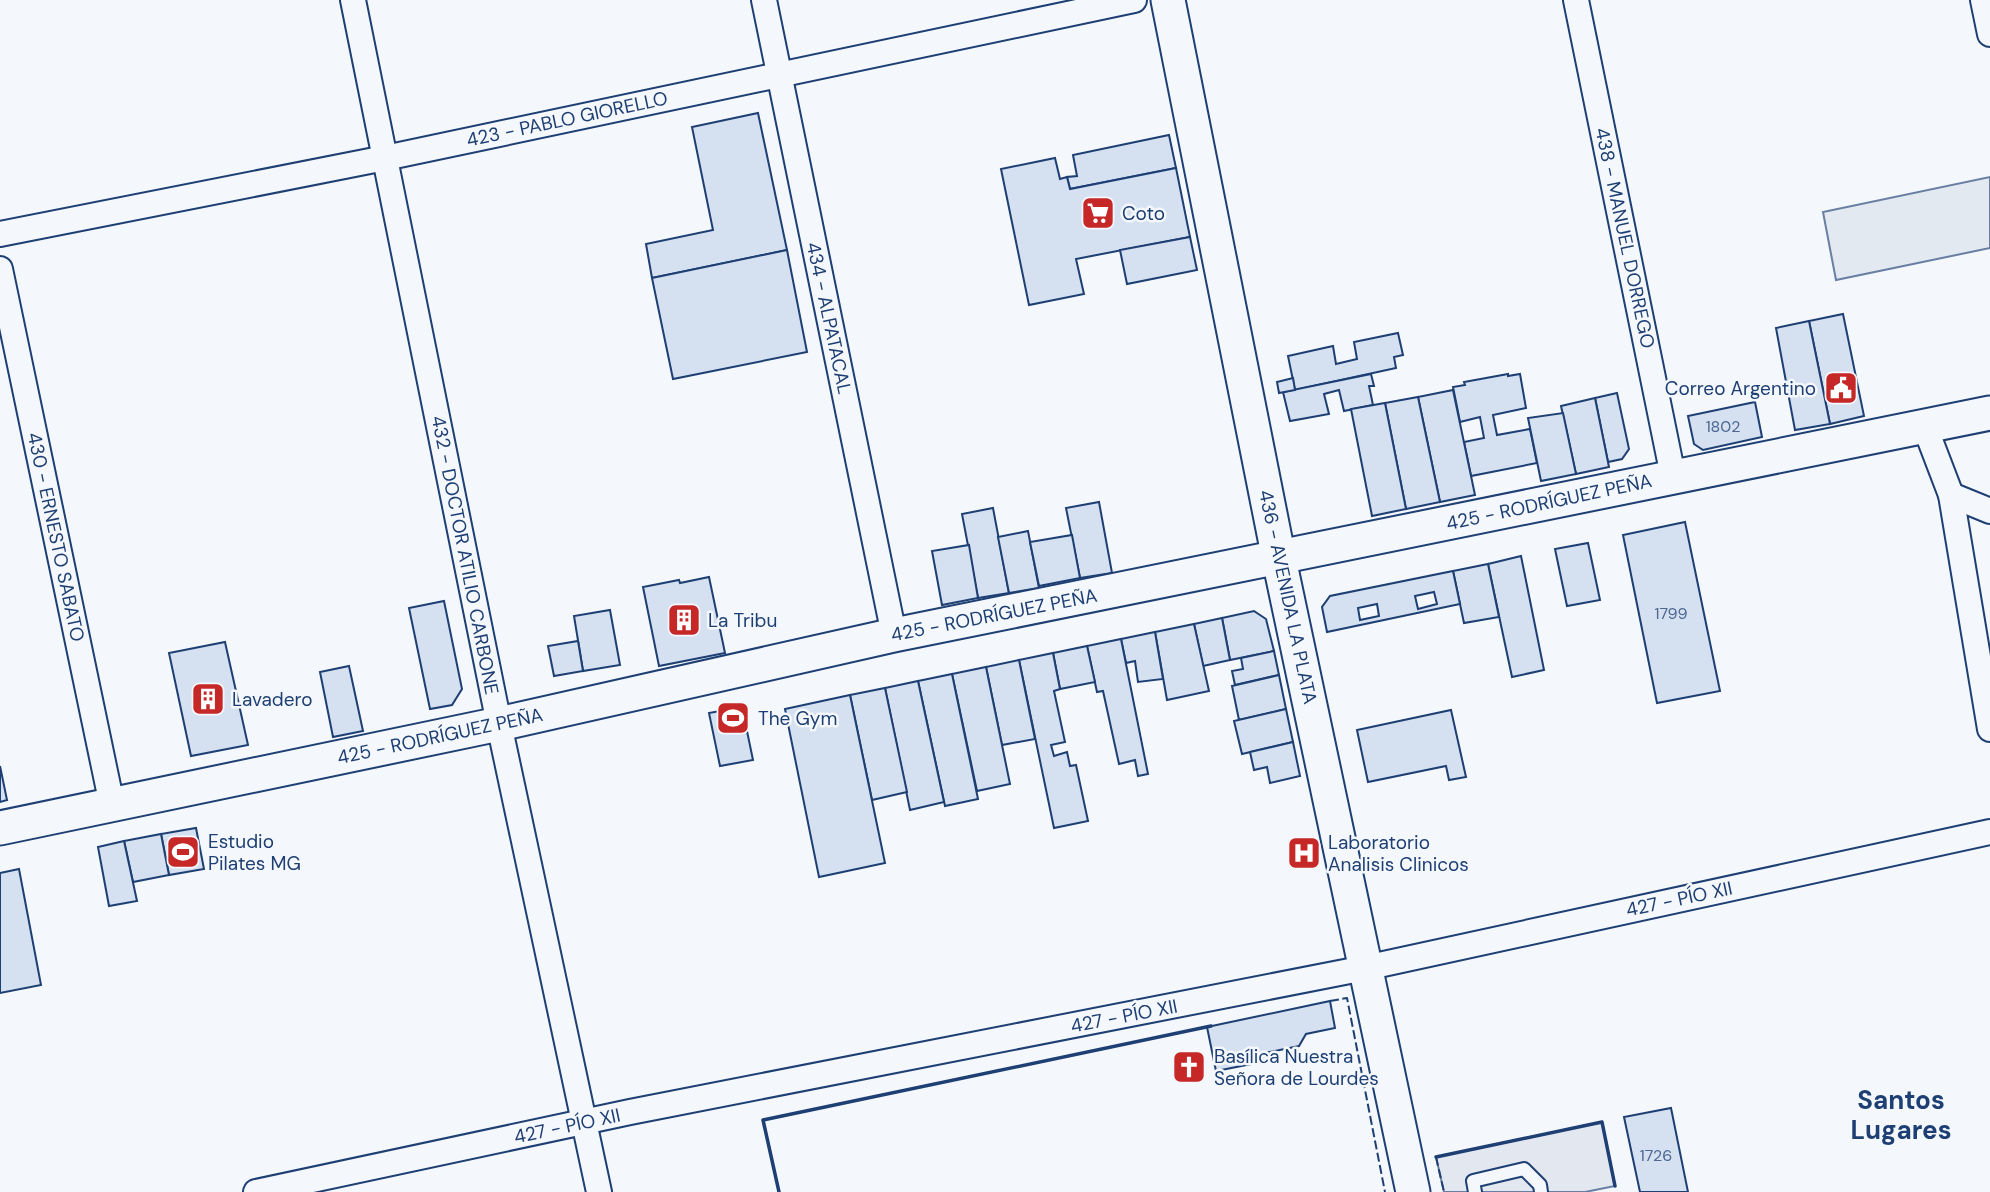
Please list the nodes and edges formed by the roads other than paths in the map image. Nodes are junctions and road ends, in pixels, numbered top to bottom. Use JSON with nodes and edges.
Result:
{"nodes":[{"id":1,"x":353,"y":0,"type":"edge"},
{"id":2,"x":764,"y":0,"type":"edge"},
{"id":3,"x":1134,"y":0,"type":"edge"},
{"id":4,"x":1168,"y":0,"type":"edge"},
{"id":5,"x":1576,"y":0,"type":"edge"},
{"id":6,"x":1983,"y":0,"type":"edge"},
{"id":7,"x":1990,"y":34,"type":"edge"},
{"id":8,"x":779,"y":74,"type":"junction"},
{"id":9,"x":385,"y":158,"type":"junction"},
{"id":10,"x":0,"y":234,"type":"edge"},
{"id":11,"x":0,"y":269,"type":"edge"},
{"id":12,"x":1990,"y":413,"type":"edge"},
{"id":13,"x":1925,"y":427,"type":"junction"},
{"id":14,"x":1673,"y":476,"type":"junction"},
{"id":15,"x":1951,"y":495,"type":"junction"},
{"id":16,"x":1990,"y":512,"type":"edge"},
{"id":17,"x":1279,"y":559,"type":"junction"},
{"id":18,"x":894,"y":635,"type":"junction"},
{"id":19,"x":499,"y":724,"type":"junction"},
{"id":20,"x":1990,"y":729,"type":"edge"},
{"id":21,"x":112,"y":805,"type":"junction"},
{"id":22,"x":0,"y":828,"type":"edge"},
{"id":23,"x":1990,"y":832,"type":"edge"},
{"id":24,"x":1365,"y":968,"type":"junction"},
{"id":25,"x":585,"y":1122,"type":"junction"},
{"id":26,"x":256,"y":1192,"type":"edge"},
{"id":27,"x":599,"y":1192,"type":"edge"},
{"id":28,"x":1413,"y":1192,"type":"edge"},
{"id":29,"x":1475,"y":1192,"type":"edge"},
{"id":30,"x":1541,"y":1192,"type":"edge"}],
"edges":[{"from":1,"to":9,"type":"street","name":"432 - DOCTOR ATILIO CARBONE"},
{"from":2,"to":8,"type":"street","name":"434 - ALPATACAL"},
{"from":3,"to":8,"type":"street","name":"423 - PABLO GIORELLO"},
{"from":4,"to":17,"type":"street","name":"436 - AVENIDA LA PLATA"},
{"from":5,"to":14,"type":"street","name":"438 - MANUEL DORREGO"},
{"from":6,"to":7,"type":"street"},
{"from":8,"to":9,"type":"street","name":"423 - PABLO GIORELLO"},
{"from":8,"to":18,"type":"street","name":"434 - ALPATACAL"},
{"from":9,"to":10,"type":"street","name":"423 - PABLO GIORELLO"},
{"from":9,"to":19,"type":"street","name":"432 - DOCTOR ATILIO CARBONE"},
{"from":11,"to":21,"type":"street","name":"430 - ERNESTO SABATO"},
{"from":12,"to":13,"type":"street","name":"425 - RODRÍGUEZ PEÑA"},
{"from":13,"to":14,"type":"street","name":"425 - RODRÍGUEZ PEÑA"},
{"from":13,"to":15,"type":"street"},
{"from":14,"to":17,"type":"street","name":"425 - RODRÍGUEZ PEÑA"},
{"from":15,"to":16,"type":"street"},
{"from":15,"to":20,"type":"street"},
{"from":17,"to":18,"type":"street","name":"425 - RODRÍGUEZ PEÑA"},
{"from":17,"to":24,"type":"street","name":"436 - AVENIDA LA PLATA"},
{"from":18,"to":19,"type":"street","name":"425 - RODRÍGUEZ PEÑA"},
{"from":19,"to":21,"type":"street","name":"425 - RODRÍGUEZ PEÑA"},
{"from":19,"to":25,"type":"street","name":"432 - DOCTOR ATILIO CARBONE"},
{"from":21,"to":22,"type":"street","name":"425 - RODRÍGUEZ PEÑA"},
{"from":23,"to":24,"type":"street","name":"427 - PÍO XII"},
{"from":24,"to":25,"type":"street","name":"427 - PÍO XII"},
{"from":24,"to":28,"type":"street","name":"436 - AVENIDA LA PLATA"},
{"from":25,"to":26,"type":"street","name":"427 - PÍO XII"},
{"from":25,"to":27,"type":"street","name":"432 - DOCTOR ATILIO CARBONE"},
{"from":29,"to":30,"type":"lane"}]}
